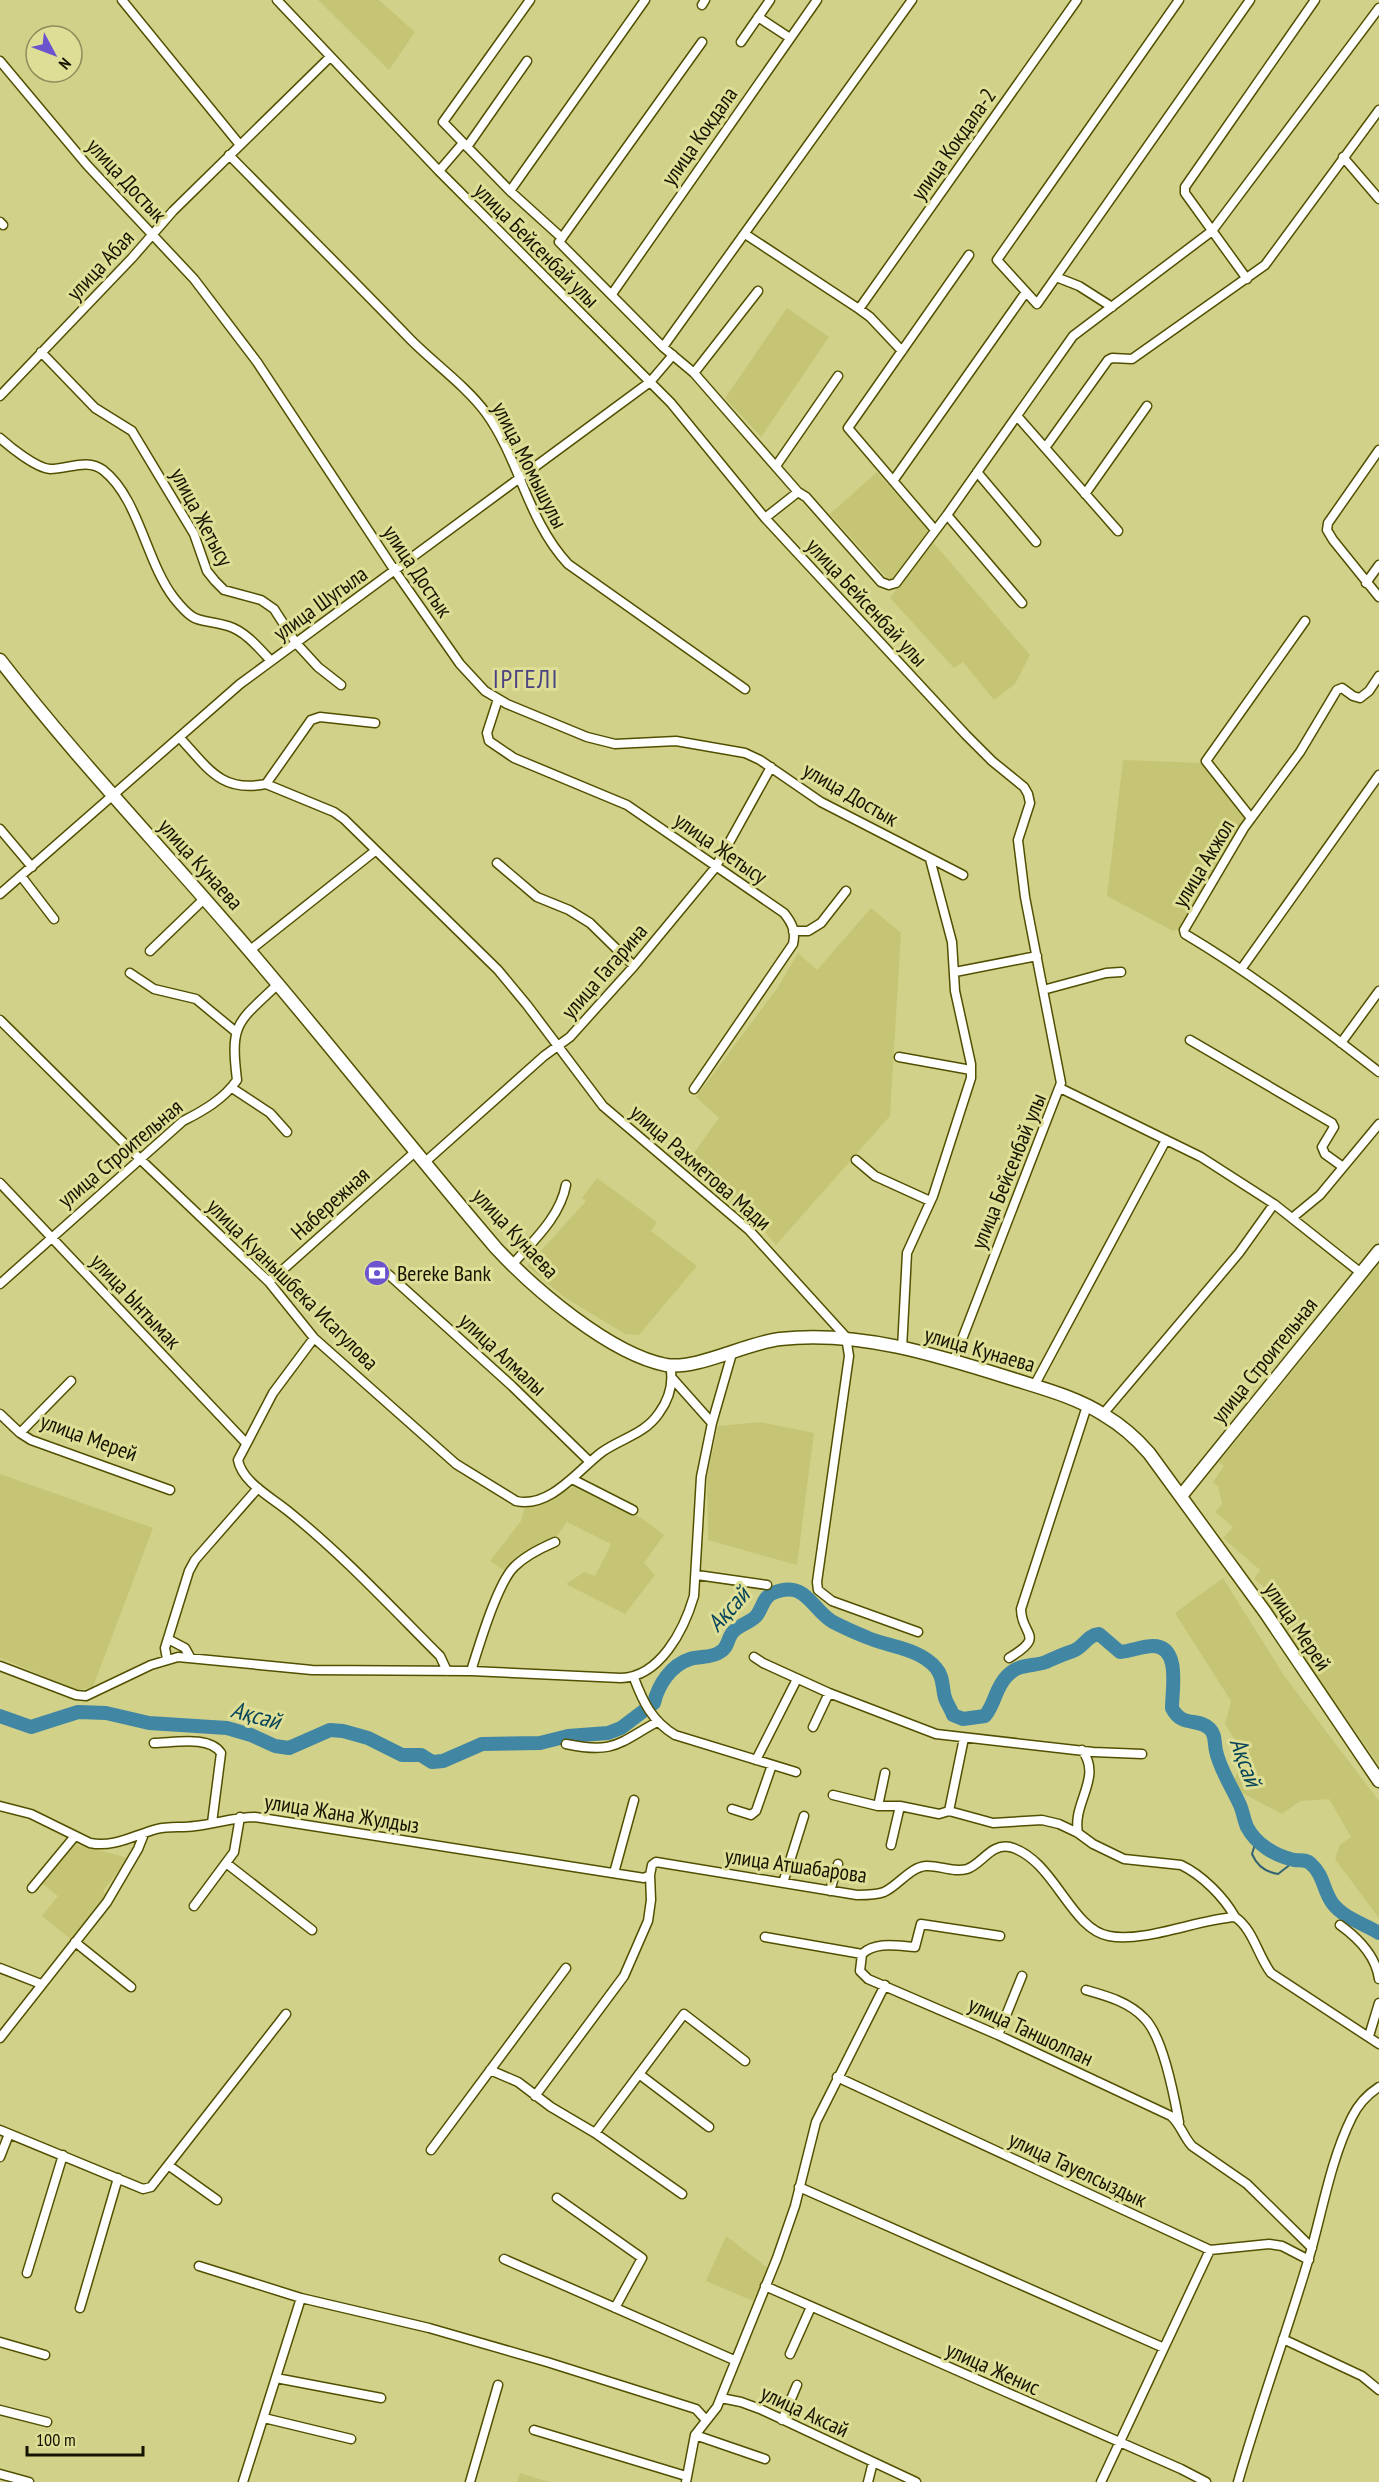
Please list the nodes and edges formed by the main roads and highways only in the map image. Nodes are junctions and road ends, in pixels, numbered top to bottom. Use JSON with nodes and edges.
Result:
{"nodes":[{"id":1,"x":0,"y":660,"type":"edge"},
{"id":2,"x":1379,"y":1251,"type":"edge"},
{"id":3,"x":1181,"y":1496,"type":"junction"},
{"id":4,"x":1379,"y":1781,"type":"edge"}],
"edges":[{"from":1,"to":3,"type":"main road","name":"улица Кунаева"},
{"from":2,"to":3,"type":"main road","name":"улица Строительная"},
{"from":3,"to":4,"type":"main road","name":"улица Мерей"}]}
